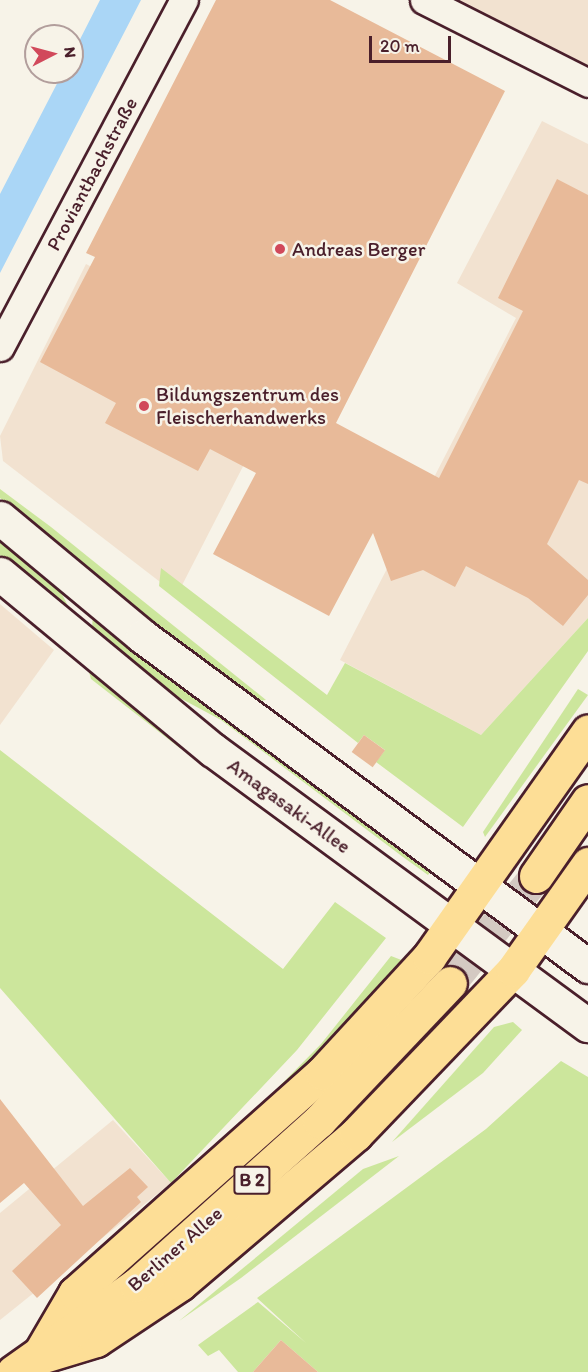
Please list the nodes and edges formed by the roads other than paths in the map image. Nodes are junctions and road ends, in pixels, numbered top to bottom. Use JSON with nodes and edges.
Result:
{"nodes":[{"id":1,"x":184,"y":0,"type":"edge"},
{"id":2,"x":424,"y":0,"type":"edge"},
{"id":3,"x":588,"y":83,"type":"edge"},
{"id":4,"x":0,"y":347,"type":"edge"},
{"id":5,"x":0,"y":518,"type":"edge"},
{"id":6,"x":0,"y":574,"type":"edge"},
{"id":7,"x":588,"y":732,"type":"edge"},
{"id":8,"x":588,"y":801,"type":"edge"},
{"id":9,"x":588,"y":864,"type":"edge"},
{"id":10,"x":536,"y":876,"type":"tunnel mouth"},
{"id":11,"x":478,"y":887,"type":"junction"},
{"id":12,"x":452,"y":926,"type":"junction"},
{"id":13,"x":541,"y":934,"type":"junction"},
{"id":14,"x":588,"y":966,"type":"edge"},
{"id":15,"x":513,"y":970,"type":"junction"},
{"id":16,"x":450,"y":983,"type":"tunnel mouth"},
{"id":17,"x":588,"y":1024,"type":"edge"},
{"id":18,"x":25,"y":1365,"type":"edge"}],
"edges":[{"from":1,"to":4,"type":"street","name":"Proviantbachstraße"},
{"from":2,"to":3,"type":"street"},
{"from":5,"to":11,"type":"main road"},
{"from":6,"to":12,"type":"main road","name":"Amagasaki-Allee"},
{"from":7,"to":11,"type":"main road"},
{"from":8,"to":10,"type":"main road"},
{"from":9,"to":13,"type":"main road"},
{"from":11,"to":12,"type":"main road"},
{"from":11,"to":13,"type":"main road"},
{"from":12,"to":15,"type":"main road","name":"Amagasaki-Allee"},
{"from":12,"to":18,"type":"main road"},
{"from":13,"to":14,"type":"main road"},
{"from":13,"to":15,"type":"main road"},
{"from":15,"to":17,"type":"main road","name":"Amagasaki-Allee"},
{"from":15,"to":18,"type":"main road"},
{"from":16,"to":18,"type":"main road","name":"Berliner Allee","number":"B 2"}]}
